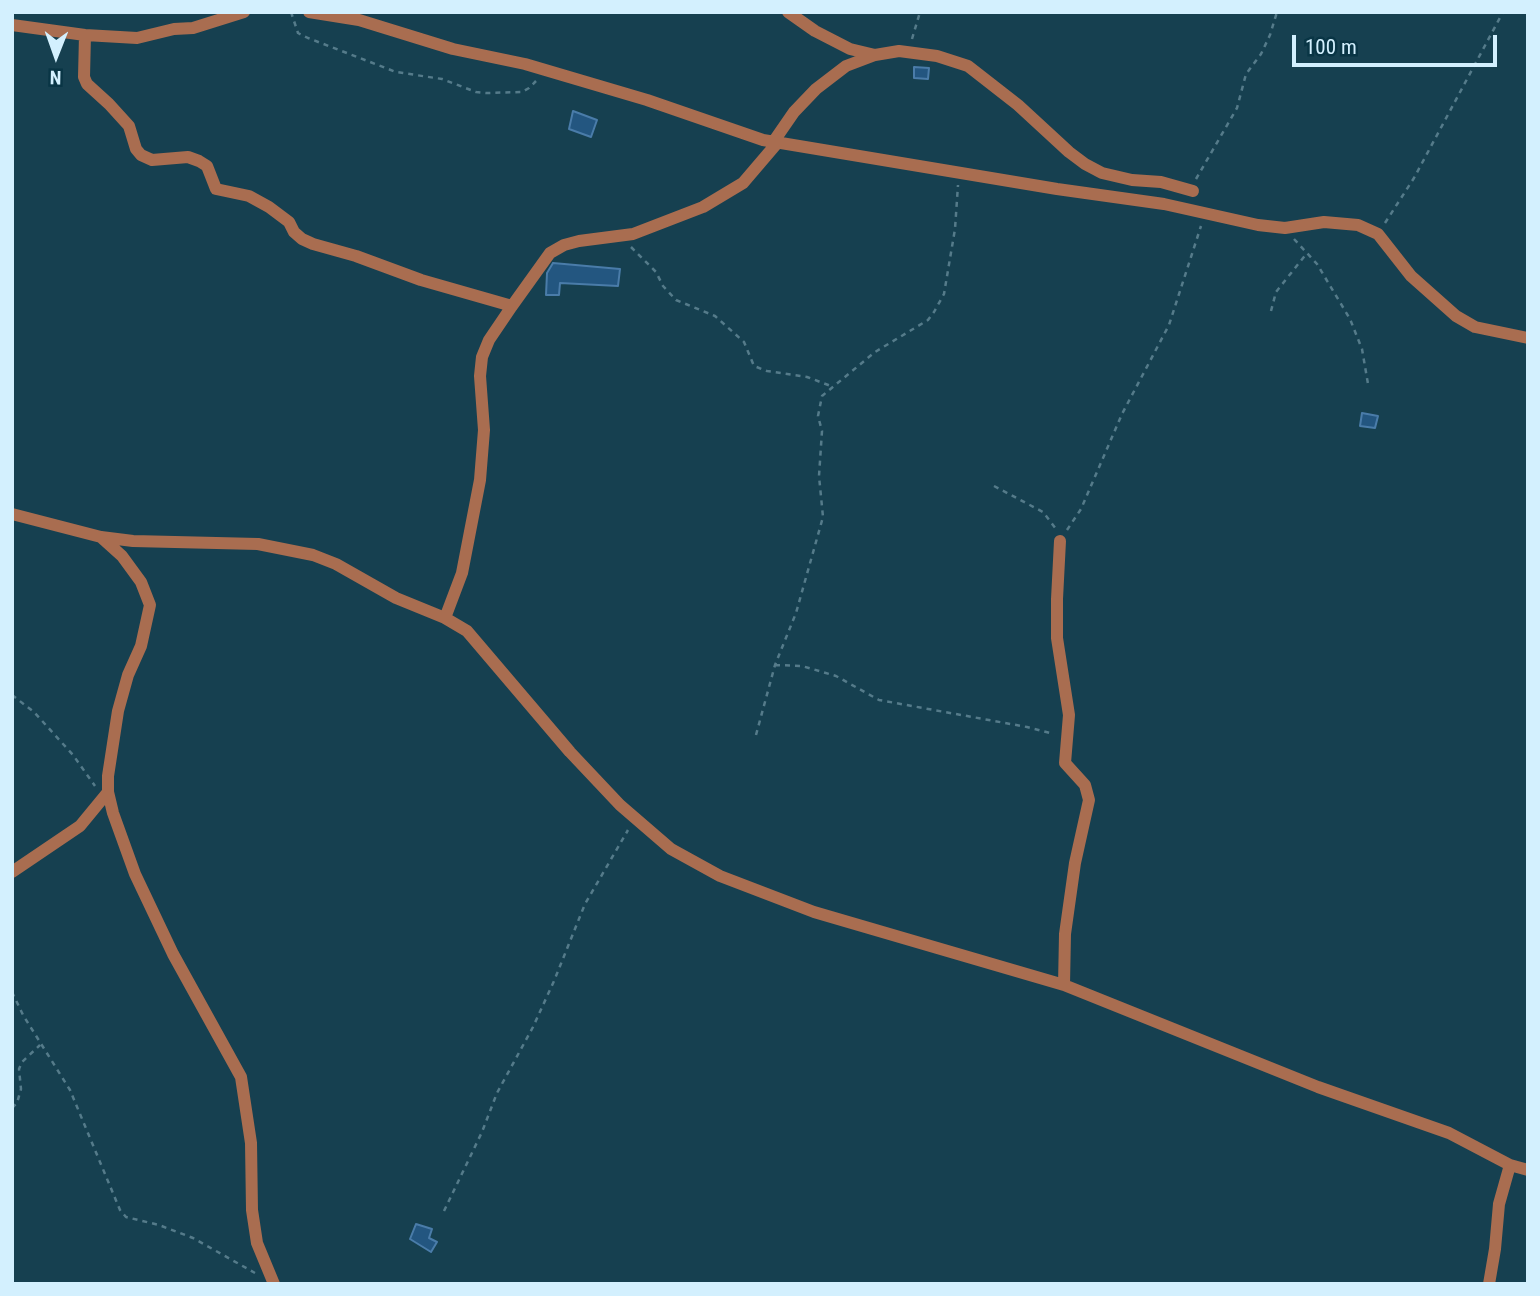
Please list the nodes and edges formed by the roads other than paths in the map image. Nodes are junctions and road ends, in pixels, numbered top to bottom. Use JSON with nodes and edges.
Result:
{"nodes":[{"id":1,"x":244,"y":12,"type":"edge"},
{"id":2,"x":309,"y":12,"type":"edge"},
{"id":3,"x":788,"y":12,"type":"edge"},
{"id":4,"x":12,"y":25,"type":"edge"},
{"id":5,"x":85,"y":36,"type":"junction"},
{"id":6,"x":875,"y":55,"type":"junction"},
{"id":7,"x":776,"y":142,"type":"junction"},
{"id":8,"x":1193,"y":191,"type":"road end"},
{"id":9,"x":512,"y":306,"type":"junction"},
{"id":10,"x":1528,"y":338,"type":"edge"},
{"id":11,"x":12,"y":514,"type":"edge"},
{"id":12,"x":101,"y":537,"type":"junction"},
{"id":13,"x":1060,"y":541,"type":"road end"},
{"id":14,"x":445,"y":618,"type":"junction"},
{"id":15,"x":105,"y":795,"type":"junction"},
{"id":16,"x":12,"y":872,"type":"edge"},
{"id":17,"x":1064,"y":985,"type":"junction"},
{"id":18,"x":1510,"y":1165,"type":"junction"},
{"id":19,"x":1528,"y":1170,"type":"edge"},
{"id":20,"x":274,"y":1284,"type":"edge"},
{"id":21,"x":1489,"y":1284,"type":"edge"}],
"edges":[{"from":1,"to":5,"type":"street"},
{"from":2,"to":7,"type":"street"},
{"from":3,"to":6,"type":"street"},
{"from":4,"to":5,"type":"street"},
{"from":5,"to":9,"type":"street"},
{"from":6,"to":7,"type":"street"},
{"from":6,"to":8,"type":"street"},
{"from":7,"to":9,"type":"street"},
{"from":7,"to":10,"type":"street"},
{"from":9,"to":14,"type":"street"},
{"from":11,"to":12,"type":"street"},
{"from":12,"to":14,"type":"street"},
{"from":12,"to":15,"type":"street"},
{"from":13,"to":17,"type":"street"},
{"from":14,"to":17,"type":"street"},
{"from":15,"to":16,"type":"street"},
{"from":15,"to":20,"type":"street"},
{"from":17,"to":18,"type":"street"},
{"from":18,"to":19,"type":"street"},
{"from":18,"to":21,"type":"street"}]}
